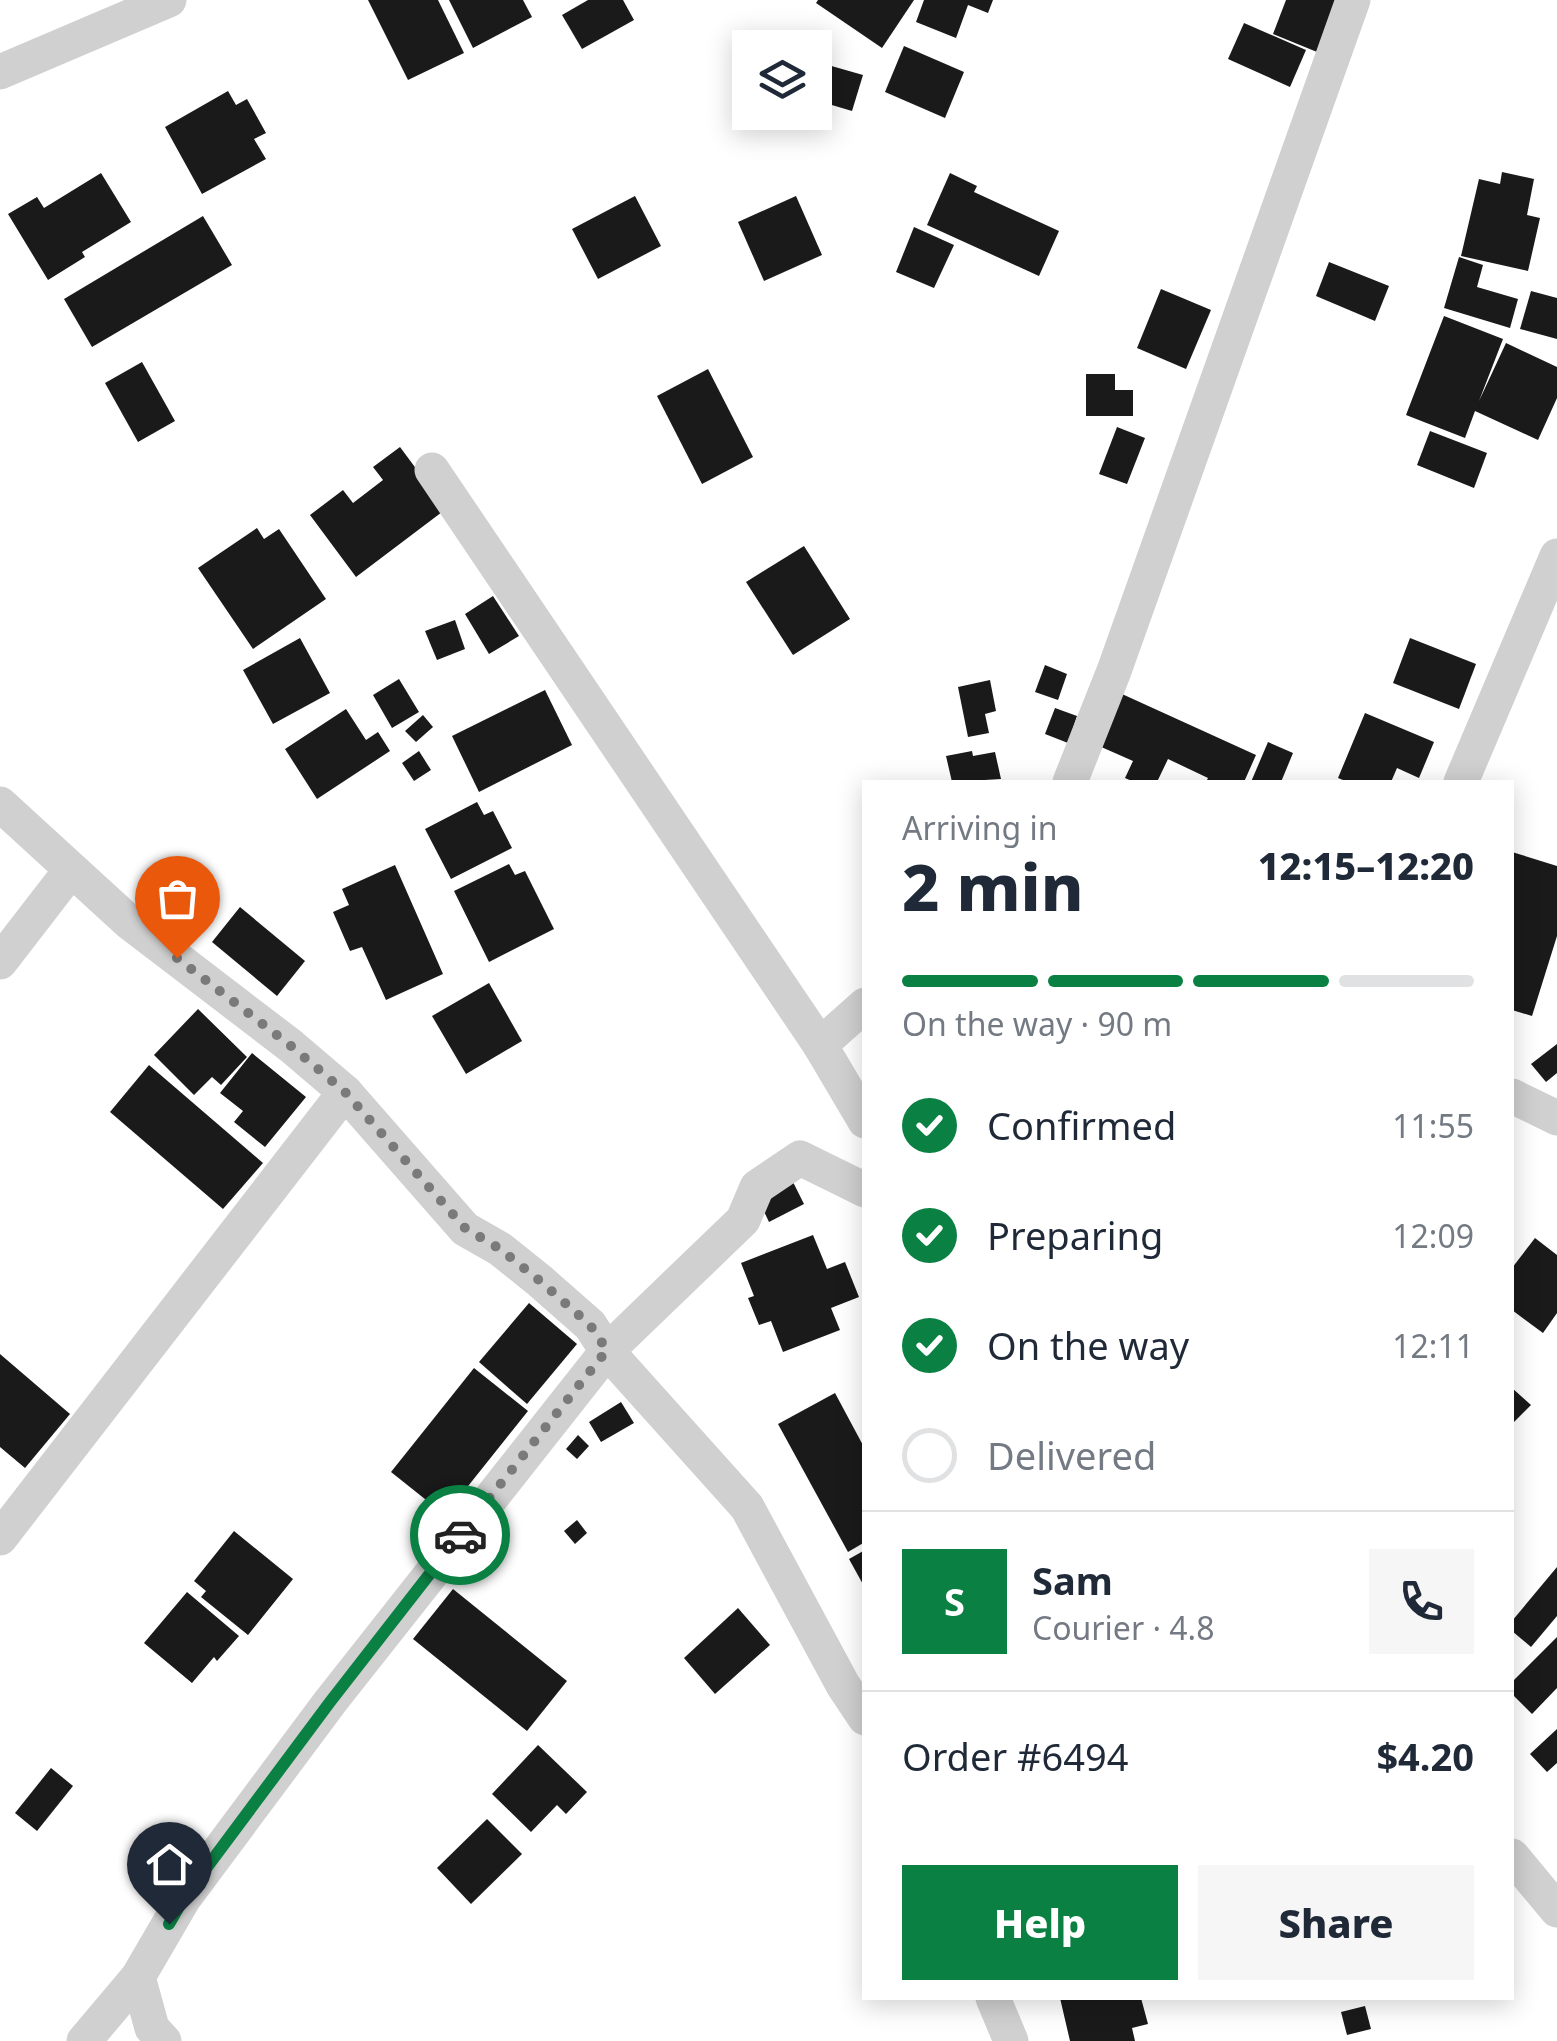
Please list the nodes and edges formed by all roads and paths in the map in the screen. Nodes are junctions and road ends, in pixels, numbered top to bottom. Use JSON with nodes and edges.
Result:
{"nodes":[{"id":1,"x":169,"y":0,"type":"edge"},
{"id":2,"x":1353,"y":0,"type":"edge"},
{"id":3,"x":0,"y":72,"type":"edge"},
{"id":4,"x":432,"y":470,"type":"dead end"},
{"id":5,"x":1557,"y":556,"type":"edge"},
{"id":6,"x":1071,"y":780,"type":"edge"},
{"id":7,"x":1463,"y":780,"type":"edge"},
{"id":8,"x":0,"y":804,"type":"edge"},
{"id":9,"x":71,"y":870,"type":"junction"},
{"id":10,"x":0,"y":962,"type":"edge"},
{"id":11,"x":862,"y":1008,"type":"edge"},
{"id":12,"x":820,"y":1045,"type":"junction"},
{"id":13,"x":345,"y":1092,"type":"junction"},
{"id":14,"x":1514,"y":1097,"type":"edge"},
{"id":15,"x":862,"y":1116,"type":"edge"},
{"id":16,"x":1557,"y":1118,"type":"edge"},
{"id":17,"x":862,"y":1189,"type":"edge"},
{"id":18,"x":607,"y":1350,"type":"junction"},
{"id":19,"x":0,"y":1538,"type":"edge"},
{"id":20,"x":862,"y":1714,"type":"edge"},
{"id":21,"x":1514,"y":1858,"type":"edge"},
{"id":22,"x":1557,"y":1910,"type":"edge"},
{"id":23,"x":138,"y":1977,"type":"junction"},
{"id":24,"x":994,"y":2000,"type":"edge"},
{"id":25,"x":84,"y":2041,"type":"edge"},
{"id":26,"x":164,"y":2041,"type":"edge"},
{"id":27,"x":1011,"y":2041,"type":"edge"}],
"edges":[{"from":1,"to":3,"type":"street"},
{"from":2,"to":6,"type":"street"},
{"from":4,"to":12,"type":"street"},
{"from":5,"to":7,"type":"street"},
{"from":8,"to":9,"type":"street"},
{"from":9,"to":10,"type":"street"},
{"from":9,"to":13,"type":"street"},
{"from":11,"to":12,"type":"street"},
{"from":12,"to":15,"type":"street"},
{"from":13,"to":18,"type":"street"},
{"from":13,"to":19,"type":"street"},
{"from":14,"to":16,"type":"street"},
{"from":17,"to":18,"type":"street"},
{"from":18,"to":20,"type":"street"},
{"from":18,"to":23,"type":"street"},
{"from":21,"to":22,"type":"street"},
{"from":23,"to":25,"type":"street"},
{"from":23,"to":26,"type":"street"},
{"from":24,"to":27,"type":"street"}]}
